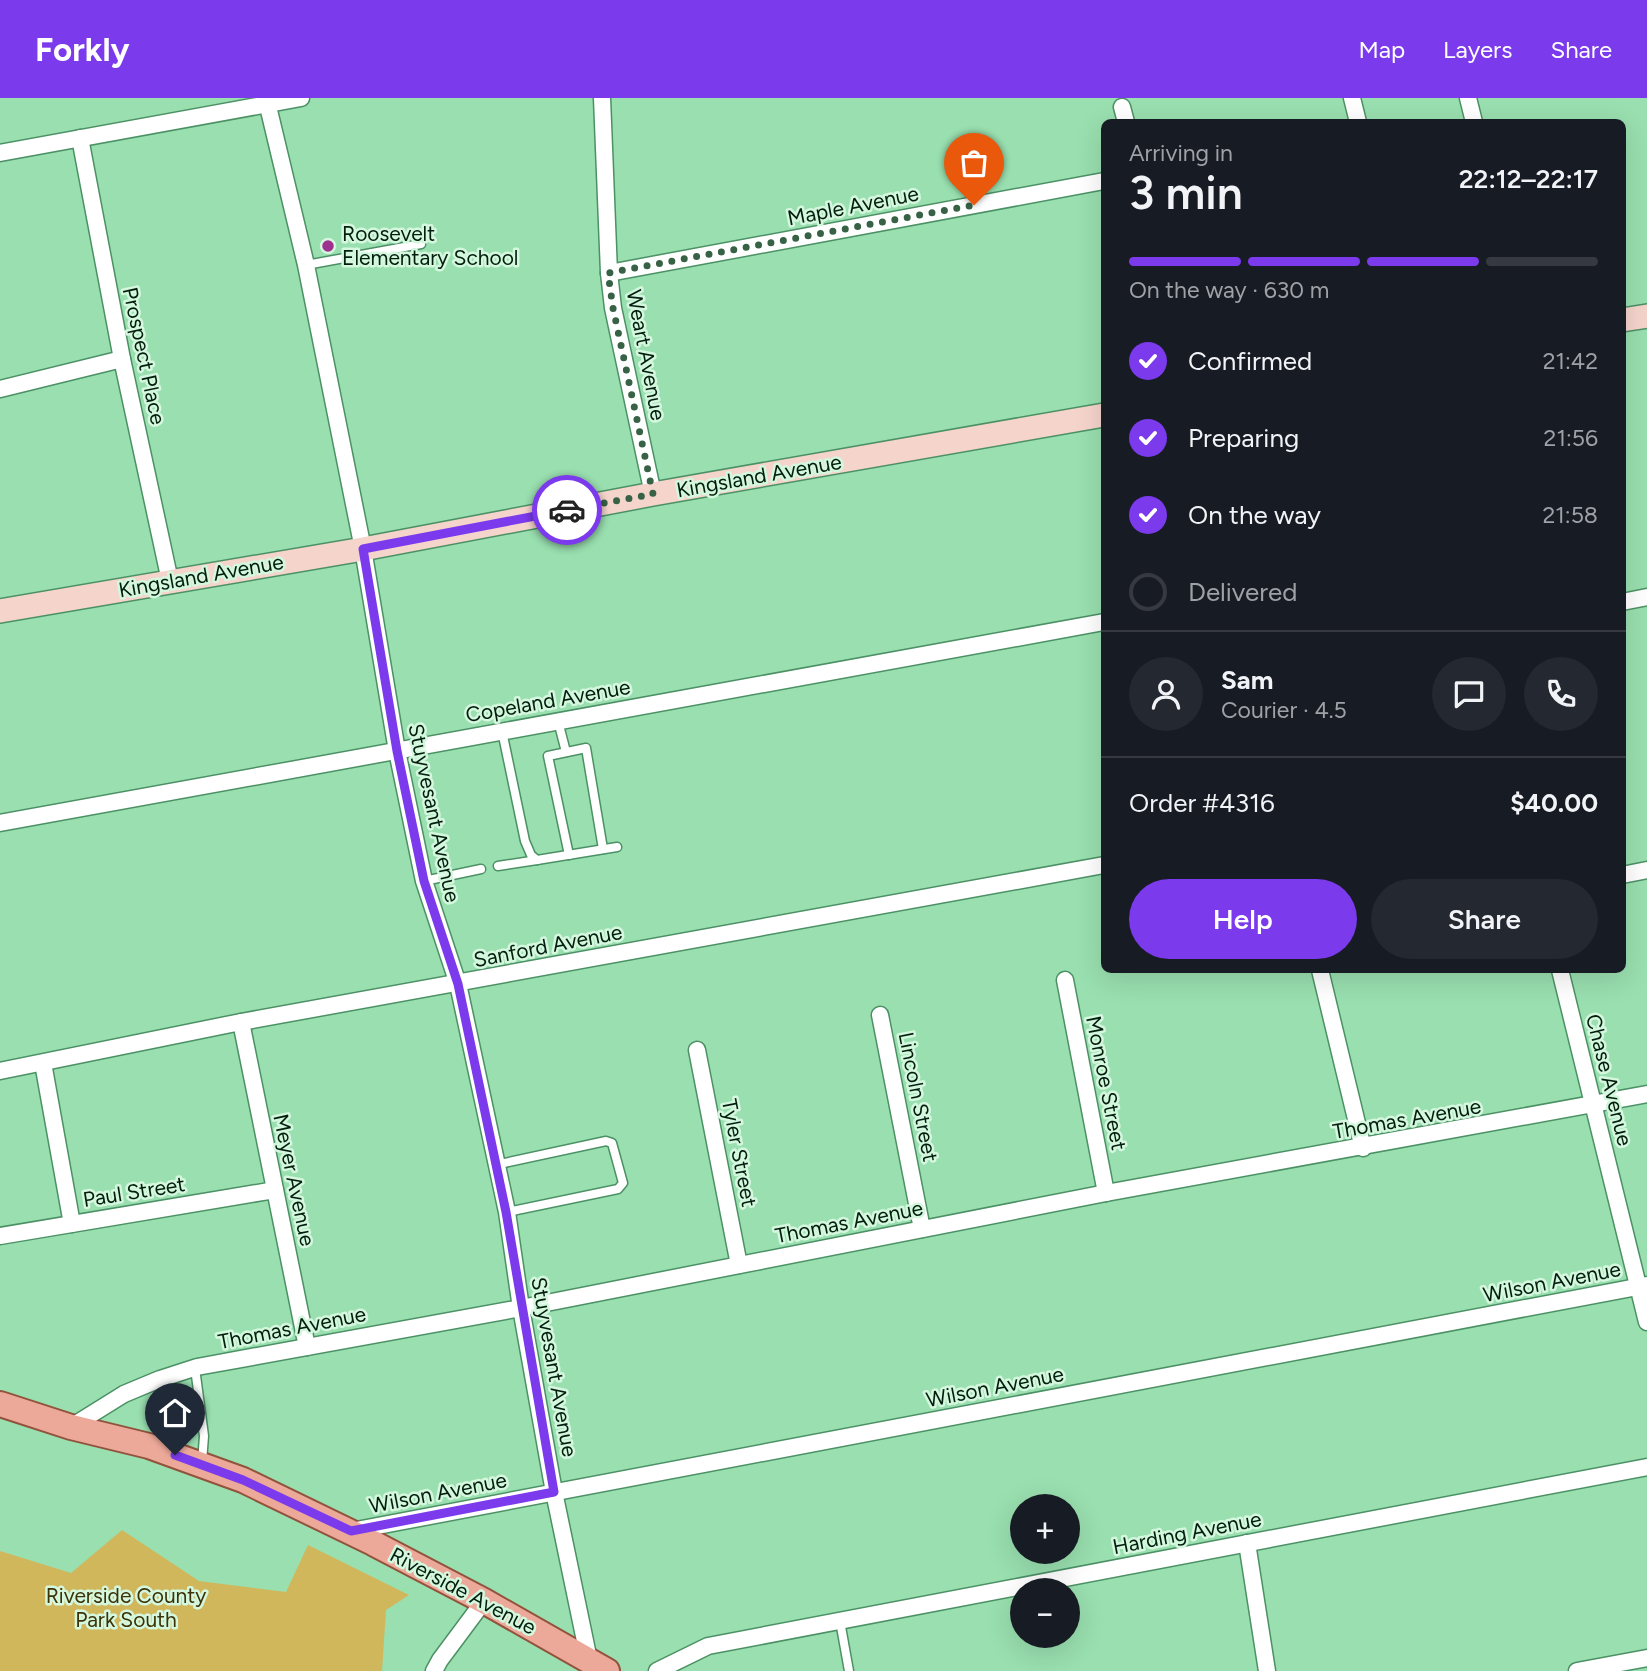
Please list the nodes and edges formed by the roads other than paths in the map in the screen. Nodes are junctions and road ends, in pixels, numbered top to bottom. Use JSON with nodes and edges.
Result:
{"nodes":[{"id":1,"x":301,"y":98,"type":"edge"},
{"id":2,"x":602,"y":98,"type":"edge"},
{"id":3,"x":1352,"y":98,"type":"edge"},
{"id":4,"x":1468,"y":98,"type":"edge"},
{"id":5,"x":267,"y":101,"type":"edge"},
{"id":6,"x":1357,"y":119,"type":"edge"},
{"id":7,"x":1473,"y":119,"type":"edge"},
{"id":8,"x":80,"y":138,"type":"junction"},
{"id":9,"x":0,"y":153,"type":"edge"},
{"id":10,"x":1101,"y":182,"type":"edge"},
{"id":11,"x":421,"y":243,"type":"dead end"},
{"id":12,"x":306,"y":265,"type":"junction"},
{"id":13,"x":608,"y":273,"type":"junction"},
{"id":14,"x":1647,"y":318,"type":"edge"},
{"id":15,"x":1626,"y":320,"type":"edge"},
{"id":16,"x":121,"y":359,"type":"junction"},
{"id":17,"x":0,"y":389,"type":"edge"},
{"id":18,"x":1101,"y":416,"type":"edge"},
{"id":19,"x":653,"y":494,"type":"junction"},
{"id":20,"x":363,"y":549,"type":"junction"},
{"id":21,"x":170,"y":581,"type":"junction"},
{"id":22,"x":1647,"y":597,"type":"edge"},
{"id":23,"x":1626,"y":601,"type":"edge"},
{"id":24,"x":0,"y":611,"type":"edge"},
{"id":25,"x":1101,"y":623,"type":"edge"},
{"id":26,"x":558,"y":721,"type":"junction"},
{"id":27,"x":502,"y":731,"type":"junction"},
{"id":28,"x":397,"y":751,"type":"junction"},
{"id":29,"x":566,"y":752,"type":"junction"},
{"id":30,"x":0,"y":823,"type":"edge"},
{"id":31,"x":617,"y":847,"type":"dead end"},
{"id":32,"x":603,"y":849,"type":"junction"},
{"id":33,"x":569,"y":855,"type":"junction"},
{"id":34,"x":537,"y":860,"type":"junction"},
{"id":35,"x":498,"y":866,"type":"dead end"},
{"id":36,"x":1101,"y":866,"type":"edge"},
{"id":37,"x":481,"y":869,"type":"dead end"},
{"id":38,"x":1647,"y":870,"type":"edge"},
{"id":39,"x":1626,"y":874,"type":"edge"},
{"id":40,"x":424,"y":881,"type":"junction"},
{"id":41,"x":1321,"y":973,"type":"edge"},
{"id":42,"x":1561,"y":973,"type":"edge"},
{"id":43,"x":1065,"y":980,"type":"dead end"},
{"id":44,"x":458,"y":984,"type":"junction"},
{"id":45,"x":880,"y":1015,"type":"dead end"},
{"id":46,"x":241,"y":1022,"type":"junction"},
{"id":47,"x":697,"y":1050,"type":"dead end"},
{"id":48,"x":43,"y":1063,"type":"junction"},
{"id":49,"x":0,"y":1071,"type":"edge"},
{"id":50,"x":1647,"y":1094,"type":"edge"},
{"id":51,"x":1593,"y":1106,"type":"junction"},
{"id":52,"x":1363,"y":1148,"type":"junction"},
{"id":53,"x":495,"y":1164,"type":"junction"},
{"id":54,"x":275,"y":1190,"type":"junction"},
{"id":55,"x":1106,"y":1194,"type":"junction"},
{"id":56,"x":506,"y":1212,"type":"junction"},
{"id":57,"x":72,"y":1224,"type":"junction"},
{"id":58,"x":922,"y":1229,"type":"junction"},
{"id":59,"x":0,"y":1236,"type":"edge"},
{"id":60,"x":739,"y":1265,"type":"junction"},
{"id":61,"x":1643,"y":1286,"type":"edge"},
{"id":62,"x":521,"y":1308,"type":"junction"},
{"id":63,"x":1647,"y":1322,"type":"edge"},
{"id":64,"x":307,"y":1347,"type":"junction"},
{"id":65,"x":195,"y":1368,"type":"junction"},
{"id":66,"x":0,"y":1404,"type":"edge"},
{"id":67,"x":71,"y":1427,"type":"junction"},
{"id":68,"x":201,"y":1465,"type":"junction"},
{"id":69,"x":1647,"y":1467,"type":"edge"},
{"id":70,"x":554,"y":1492,"type":"junction"},
{"id":71,"x":351,"y":1531,"type":"junction"},
{"id":72,"x":1247,"y":1543,"type":"junction"},
{"id":73,"x":484,"y":1601,"type":"junction"},
{"id":74,"x":839,"y":1621,"type":"junction"},
{"id":75,"x":1647,"y":1658,"type":"edge"},
{"id":76,"x":598,"y":1665,"type":"edge"},
{"id":77,"x":434,"y":1671,"type":"edge"},
{"id":78,"x":657,"y":1671,"type":"edge"},
{"id":79,"x":849,"y":1671,"type":"edge"},
{"id":80,"x":1267,"y":1671,"type":"edge"},
{"id":81,"x":1577,"y":1671,"type":"edge"}],
"edges":[{"from":1,"to":5,"type":"street"},
{"from":2,"to":13,"type":"street","name":"Weart Avenue"},
{"from":3,"to":6,"type":"street"},
{"from":4,"to":7,"type":"street"},
{"from":5,"to":8,"type":"street"},
{"from":5,"to":12,"type":"street","name":"Stuyvesant Avenue"},
{"from":8,"to":9,"type":"street"},
{"from":8,"to":16,"type":"street","name":"Prospect Place"},
{"from":10,"to":13,"type":"street","name":"Maple Avenue"},
{"from":11,"to":12,"type":"lane"},
{"from":12,"to":20,"type":"street","name":"Stuyvesant Avenue"},
{"from":13,"to":19,"type":"street","name":"Weart Avenue"},
{"from":14,"to":15,"type":"main road"},
{"from":16,"to":17,"type":"street"},
{"from":16,"to":21,"type":"street","name":"Prospect Place"},
{"from":18,"to":19,"type":"main road","name":"Kingsland Avenue"},
{"from":19,"to":20,"type":"main road","name":"Kingsland Avenue"},
{"from":20,"to":21,"type":"main road","name":"Kingsland Avenue"},
{"from":20,"to":28,"type":"street","name":"Stuyvesant Avenue"},
{"from":21,"to":24,"type":"main road","name":"Kingsland Avenue"},
{"from":22,"to":23,"type":"street"},
{"from":25,"to":26,"type":"street","name":"Copeland Avenue"},
{"from":26,"to":27,"type":"street","name":"Copeland Avenue"},
{"from":26,"to":29,"type":"lane"},
{"from":27,"to":28,"type":"street","name":"Copeland Avenue"},
{"from":27,"to":34,"type":"lane"},
{"from":28,"to":30,"type":"street","name":"Copeland Avenue"},
{"from":28,"to":40,"type":"street","name":"Stuyvesant Avenue"},
{"from":29,"to":32,"type":"lane"},
{"from":29,"to":33,"type":"lane"},
{"from":31,"to":32,"type":"lane"},
{"from":32,"to":33,"type":"lane"},
{"from":33,"to":34,"type":"lane"},
{"from":34,"to":35,"type":"lane"},
{"from":36,"to":44,"type":"street","name":"Sanford Avenue"},
{"from":37,"to":40,"type":"lane"},
{"from":38,"to":39,"type":"street"},
{"from":40,"to":44,"type":"street","name":"Stuyvesant Avenue"},
{"from":41,"to":52,"type":"street"},
{"from":42,"to":51,"type":"street","name":"Chase Avenue"},
{"from":43,"to":55,"type":"street","name":"Monroe Street"},
{"from":44,"to":46,"type":"street","name":"Sanford Avenue"},
{"from":44,"to":53,"type":"street","name":"Stuyvesant Avenue"},
{"from":45,"to":58,"type":"street","name":"Lincoln Street"},
{"from":46,"to":48,"type":"street","name":"Sanford Avenue"},
{"from":46,"to":54,"type":"street","name":"Meyer Avenue"},
{"from":47,"to":60,"type":"street","name":"Tyler Street"},
{"from":48,"to":49,"type":"street","name":"Sanford Avenue"},
{"from":48,"to":57,"type":"street"},
{"from":50,"to":51,"type":"street","name":"Thomas Avenue"},
{"from":51,"to":52,"type":"street","name":"Thomas Avenue"},
{"from":51,"to":61,"type":"street","name":"Chase Avenue"},
{"from":52,"to":55,"type":"street","name":"Thomas Avenue"},
{"from":53,"to":56,"type":"street","name":"Stuyvesant Avenue"},
{"from":53,"to":56,"type":"lane"},
{"from":54,"to":57,"type":"street","name":"Paul Street"},
{"from":54,"to":64,"type":"street","name":"Meyer Avenue"},
{"from":55,"to":58,"type":"street","name":"Thomas Avenue"},
{"from":56,"to":62,"type":"street","name":"Stuyvesant Avenue"},
{"from":57,"to":59,"type":"street","name":"Paul Street"},
{"from":58,"to":60,"type":"street","name":"Thomas Avenue"},
{"from":60,"to":62,"type":"street","name":"Thomas Avenue"},
{"from":61,"to":63,"type":"street","name":"Chase Avenue"},
{"from":61,"to":70,"type":"street","name":"Wilson Avenue"},
{"from":62,"to":64,"type":"street","name":"Thomas Avenue"},
{"from":62,"to":70,"type":"street","name":"Stuyvesant Avenue"},
{"from":64,"to":65,"type":"street","name":"Thomas Avenue"},
{"from":65,"to":67,"type":"street","name":"Thomas Avenue"},
{"from":65,"to":68,"type":"lane"},
{"from":66,"to":67,"type":"main road","name":"Riverside Avenue"},
{"from":67,"to":68,"type":"main road","name":"Riverside Avenue"},
{"from":68,"to":71,"type":"main road","name":"Riverside Avenue"},
{"from":69,"to":72,"type":"street","name":"Harding Avenue"},
{"from":70,"to":71,"type":"street","name":"Wilson Avenue"},
{"from":70,"to":76,"type":"street","name":"Stuyvesant Avenue"},
{"from":71,"to":73,"type":"main road","name":"Riverside Avenue"},
{"from":72,"to":74,"type":"street","name":"Harding Avenue"},
{"from":72,"to":80,"type":"street"},
{"from":73,"to":76,"type":"main road","name":"Riverside Avenue"},
{"from":73,"to":77,"type":"street"},
{"from":74,"to":78,"type":"street","name":"Harding Avenue"},
{"from":74,"to":79,"type":"lane"},
{"from":75,"to":81,"type":"street"}]}
